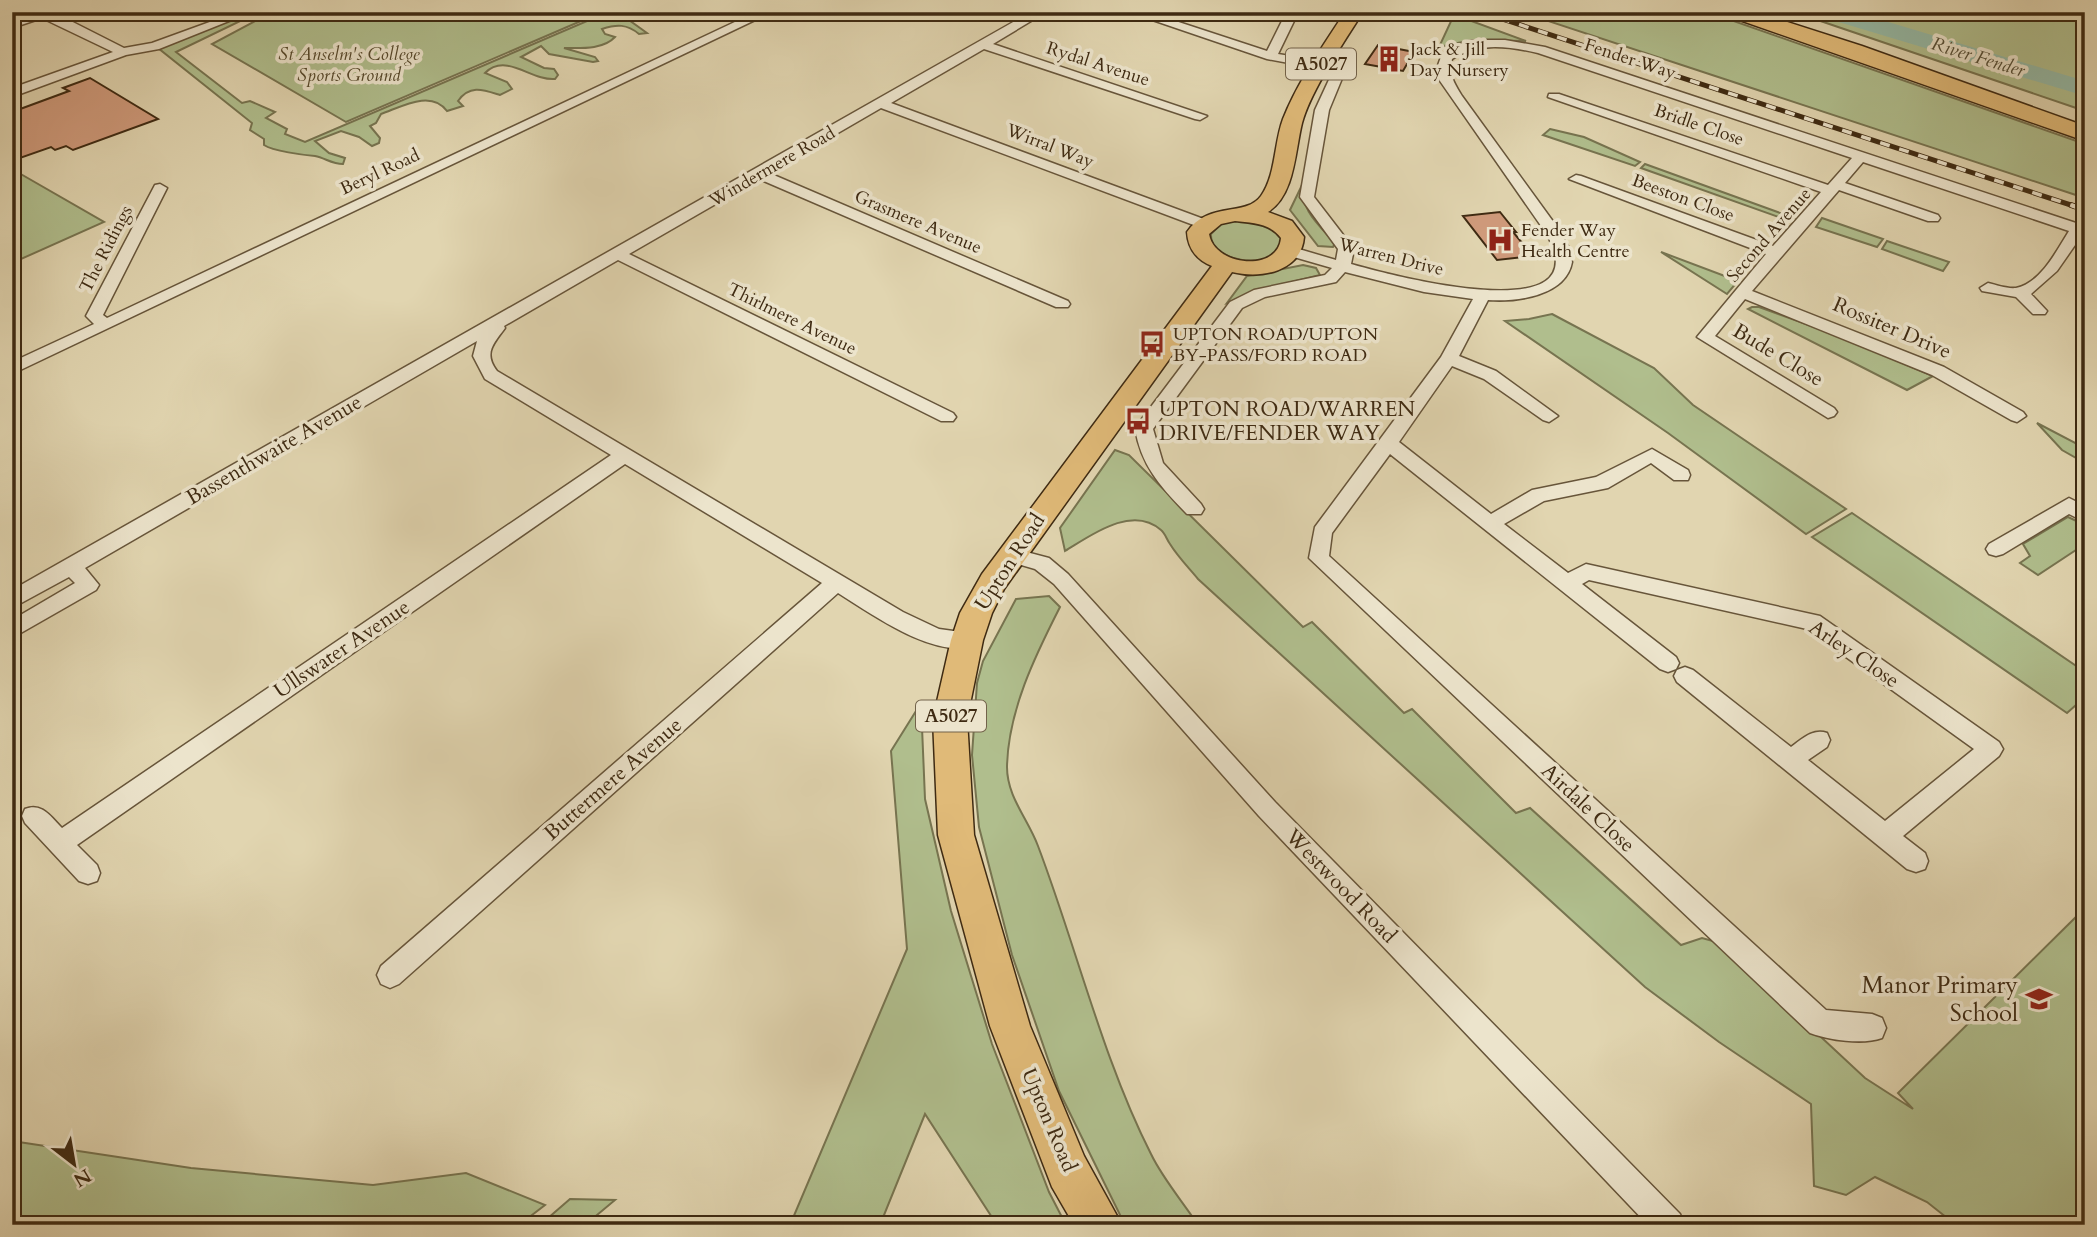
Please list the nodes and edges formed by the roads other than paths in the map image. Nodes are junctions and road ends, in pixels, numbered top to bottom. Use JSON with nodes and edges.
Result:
{"nodes":[{"id":1,"x":766,"y":12,"type":"edge"},
{"id":2,"x":1040,"y":12,"type":"edge"},
{"id":3,"x":1135,"y":12,"type":"edge"},
{"id":4,"x":1289,"y":12,"type":"edge"},
{"id":5,"x":1336,"y":12,"type":"edge"},
{"id":6,"x":1354,"y":12,"type":"edge"},
{"id":7,"x":1735,"y":12,"type":"edge"},
{"id":8,"x":1770,"y":12,"type":"edge"},
{"id":9,"x":46,"y":13,"type":"edge"},
{"id":10,"x":233,"y":17,"type":"dead end"},
{"id":11,"x":12,"y":25,"type":"edge"},
{"id":12,"x":984,"y":45,"type":"junction"},
{"id":13,"x":123,"y":52,"type":"junction"},
{"id":14,"x":1272,"y":57,"type":"junction"},
{"id":15,"x":1348,"y":62,"type":"dead end"},
{"id":16,"x":1311,"y":64,"type":"junction"},
{"id":17,"x":12,"y":93,"type":"edge"},
{"id":18,"x":1554,"y":97,"type":"dead end"},
{"id":19,"x":882,"y":104,"type":"junction"},
{"id":20,"x":1200,"y":116,"type":"dead end"},
{"id":21,"x":2085,"y":119,"type":"edge"},
{"id":22,"x":2085,"y":134,"type":"edge"},
{"id":23,"x":1861,"y":156,"type":"junction"},
{"id":24,"x":759,"y":174,"type":"junction"},
{"id":25,"x":1576,"y":179,"type":"dead end"},
{"id":26,"x":160,"y":188,"type":"dead end"},
{"id":27,"x":1835,"y":188,"type":"junction"},
{"id":28,"x":1272,"y":211,"type":"junction"},
{"id":29,"x":1933,"y":218,"type":"dead end"},
{"id":30,"x":1204,"y":224,"type":"junction"},
{"id":31,"x":2082,"y":230,"type":"edge"},
{"id":32,"x":1292,"y":252,"type":"junction"},
{"id":33,"x":1776,"y":252,"type":"junction"},
{"id":34,"x":620,"y":255,"type":"junction"},
{"id":35,"x":1226,"y":264,"type":"junction"},
{"id":36,"x":1343,"y":265,"type":"junction"},
{"id":37,"x":1988,"y":288,"type":"dead end"},
{"id":38,"x":2020,"y":292,"type":"junction"},
{"id":39,"x":1744,"y":293,"type":"junction"},
{"id":40,"x":1482,"y":297,"type":"junction"},
{"id":41,"x":1062,"y":304,"type":"dead end"},
{"id":42,"x":2039,"y":311,"type":"dead end"},
{"id":43,"x":503,"y":321,"type":"junction"},
{"id":44,"x":104,"y":324,"type":"junction"},
{"id":45,"x":1705,"y":337,"type":"joint"},
{"id":46,"x":437,"y":358,"type":"junction"},
{"id":47,"x":1449,"y":358,"type":"junction"},
{"id":48,"x":482,"y":365,"type":"junction"},
{"id":49,"x":12,"y":369,"type":"edge"},
{"id":50,"x":1829,"y":411,"type":"dead end"},
{"id":51,"x":1549,"y":416,"type":"dead end"},
{"id":52,"x":2017,"y":416,"type":"dead end"},
{"id":53,"x":947,"y":417,"type":"dead end"},
{"id":54,"x":1388,"y":443,"type":"junction"},
{"id":55,"x":625,"y":455,"type":"junction"},
{"id":56,"x":1681,"y":475,"type":"dead end"},
{"id":57,"x":1194,"y":509,"type":"dead end"},
{"id":58,"x":2085,"y":515,"type":"edge"},
{"id":59,"x":1492,"y":522,"type":"junction"},
{"id":60,"x":1996,"y":549,"type":"dead end"},
{"id":61,"x":1012,"y":555,"type":"junction"},
{"id":62,"x":71,"y":566,"type":"junction"},
{"id":63,"x":1569,"y":582,"type":"junction"},
{"id":64,"x":836,"y":583,"type":"junction"},
{"id":65,"x":12,"y":600,"type":"edge"},
{"id":66,"x":12,"y":630,"type":"edge"},
{"id":67,"x":967,"y":640,"type":"junction"},
{"id":68,"x":1819,"y":740,"type":"dead end"},
{"id":69,"x":1790,"y":760,"type":"junction"},
{"id":70,"x":34,"y":816,"type":"dead end"},
{"id":71,"x":1885,"y":836,"type":"junction"},
{"id":72,"x":60,"y":843,"type":"junction"},
{"id":73,"x":1916,"y":861,"type":"dead end"},
{"id":74,"x":88,"y":873,"type":"dead end"},
{"id":75,"x":390,"y":975,"type":"dead end"},
{"id":76,"x":1872,"y":1028,"type":"dead end"},
{"id":77,"x":1099,"y":1225,"type":"edge"},
{"id":78,"x":1669,"y":1225,"type":"edge"}],
"edges":[{"from":1,"to":44,"type":"street","name":"Beryl Road"},
{"from":2,"to":12,"type":"street","name":"Windermere Road"},
{"from":3,"to":14,"type":"street"},
{"from":4,"to":14,"type":"street"},
{"from":5,"to":16,"type":"main road","number":"A5027"},
{"from":6,"to":16,"type":"main road","number":"A5027"},
{"from":7,"to":22,"type":"highway"},
{"from":8,"to":21,"type":"highway"},
{"from":9,"to":11,"type":"street"},
{"from":9,"to":13,"type":"street"},
{"from":10,"to":13,"type":"street"},
{"from":12,"to":19,"type":"street","name":"Windermere Road"},
{"from":12,"to":20,"type":"street","name":"Rydal Avenue"},
{"from":13,"to":17,"type":"street"},
{"from":14,"to":16,"type":"street"},
{"from":15,"to":36,"type":"street"},
{"from":16,"to":28,"type":"main road","number":"A5027"},
{"from":18,"to":27,"type":"street","name":"Bridle Close"},
{"from":19,"to":24,"type":"street","name":"Windermere Road"},
{"from":19,"to":30,"type":"street","name":"Wirral Way"},
{"from":23,"to":27,"type":"street","name":"Second Avenue"},
{"from":23,"to":31,"type":"street","name":"Fender Way"},
{"from":23,"to":40,"type":"street","name":"Fender Way"},
{"from":24,"to":34,"type":"street","name":"Windermere Road"},
{"from":24,"to":41,"type":"street","name":"Grasmere Avenue"},
{"from":25,"to":33,"type":"street","name":"Beeston Close"},
{"from":26,"to":44,"type":"street","name":"The Ridings"},
{"from":27,"to":29,"type":"street","name":"Bridle Close"},
{"from":27,"to":33,"type":"street","name":"Second Avenue"},
{"from":28,"to":30,"type":"main road"},
{"from":28,"to":32,"type":"main road"},
{"from":30,"to":35,"type":"main road"},
{"from":31,"to":38,"type":"street"},
{"from":32,"to":35,"type":"main road"},
{"from":32,"to":36,"type":"street","name":"Warren Drive"},
{"from":33,"to":39,"type":"street","name":"Second Avenue"},
{"from":34,"to":43,"type":"street","name":"Windermere Road"},
{"from":34,"to":53,"type":"street","name":"Thirlmere Avenue"},
{"from":35,"to":61,"type":"main road","name":"Upton Road","number":"A5027"},
{"from":36,"to":40,"type":"street","name":"Warren Drive"},
{"from":36,"to":57,"type":"street"},
{"from":37,"to":38,"type":"street"},
{"from":38,"to":42,"type":"street"},
{"from":39,"to":45,"type":"street","name":"Second Avenue"},
{"from":39,"to":52,"type":"street","name":"Rossiter Drive"},
{"from":40,"to":47,"type":"street"},
{"from":43,"to":46,"type":"street","name":"Windermere Road"},
{"from":43,"to":48,"type":"street","name":"Windermere Road"},
{"from":44,"to":49,"type":"street","name":"Beryl Road"},
{"from":45,"to":50,"type":"street","name":"Bude Close"},
{"from":46,"to":48,"type":"street"},
{"from":46,"to":62,"type":"street","name":"Bassenthwaite Avenue"},
{"from":47,"to":51,"type":"street"},
{"from":47,"to":54,"type":"street"},
{"from":48,"to":55,"type":"street"},
{"from":54,"to":59,"type":"street"},
{"from":54,"to":76,"type":"street","name":"Airdale Close"},
{"from":55,"to":64,"type":"street"},
{"from":55,"to":72,"type":"street","name":"Ullswater Avenue"},
{"from":56,"to":59,"type":"street"},
{"from":58,"to":60,"type":"street"},
{"from":59,"to":63,"type":"street"},
{"from":61,"to":67,"type":"main road","name":"Upton Road","number":"A5027"},
{"from":61,"to":78,"type":"street","name":"Westwood Road"},
{"from":62,"to":65,"type":"street","name":"Bassenthwaite Avenue"},
{"from":62,"to":66,"type":"street"},
{"from":63,"to":69,"type":"street"},
{"from":63,"to":71,"type":"street","name":"Arley Close"},
{"from":64,"to":67,"type":"street"},
{"from":64,"to":75,"type":"street","name":"Buttermere Avenue"},
{"from":67,"to":77,"type":"main road","name":"Upton Road","number":"A5027"},
{"from":68,"to":69,"type":"street"},
{"from":69,"to":71,"type":"street"},
{"from":70,"to":72,"type":"street"},
{"from":71,"to":73,"type":"street"},
{"from":72,"to":74,"type":"street"}]}
